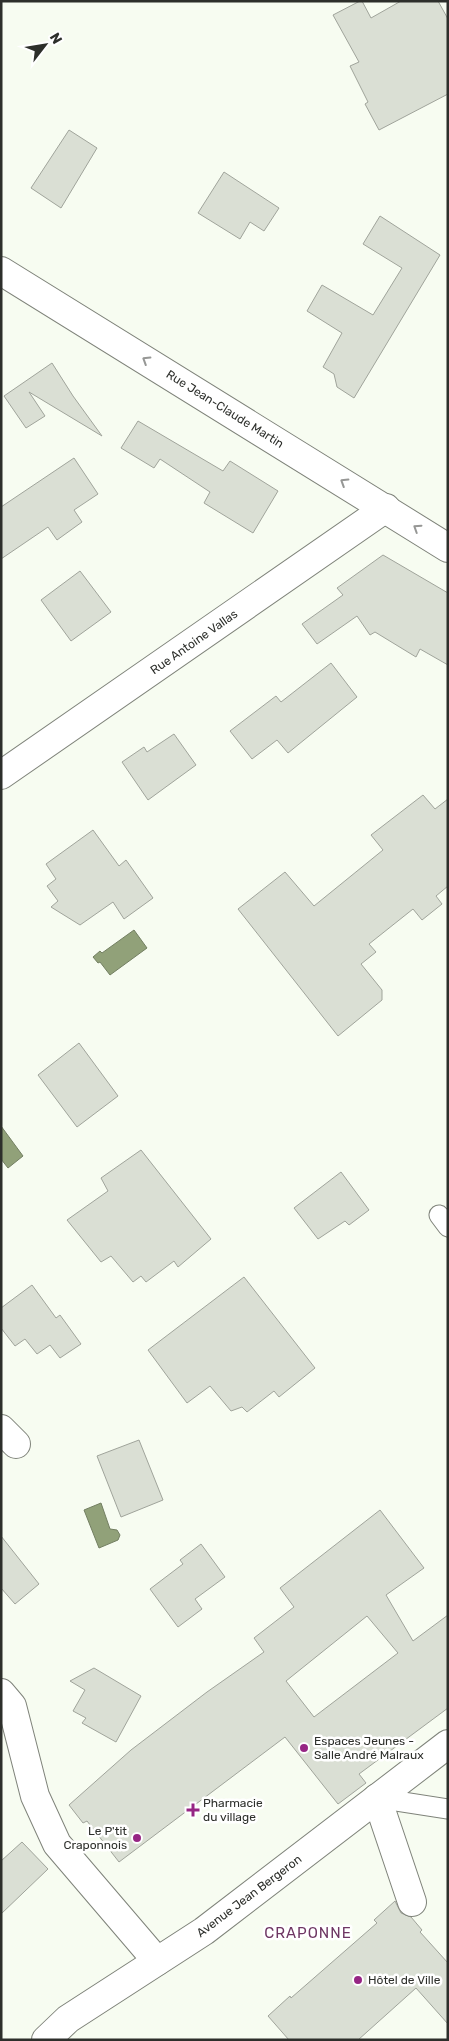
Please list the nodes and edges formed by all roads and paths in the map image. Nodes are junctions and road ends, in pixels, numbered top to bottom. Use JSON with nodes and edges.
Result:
{"nodes":[{"id":1,"x":1,"y":271,"type":"edge"},
{"id":2,"x":386,"y":508,"type":"junction"},
{"id":3,"x":448,"y":548,"type":"edge"},
{"id":4,"x":1,"y":776,"type":"edge"},
{"id":5,"x":1,"y":1693,"type":"edge"},
{"id":6,"x":448,"y":1744,"type":"edge"},
{"id":7,"x":377,"y":1798,"type":"junction"},
{"id":8,"x":448,"y":1809,"type":"edge"},
{"id":9,"x":412,"y":1902,"type":"dead end"},
{"id":10,"x":157,"y":1961,"type":"junction"},
{"id":11,"x":46,"y":2040,"type":"edge"}],
"edges":[{"from":2,"to":1,"type":"street","name":"Rue Jean-Claude Martin","one_way":true},
{"from":3,"to":2,"type":"street","name":"Rue Jean-Claude Martin","one_way":true},
{"from":2,"to":4,"type":"street","name":"Rue Antoine Vallas"},
{"from":5,"to":10,"type":"street"},
{"from":6,"to":7,"type":"street","name":"Avenue Jean Bergeron"},
{"from":7,"to":8,"type":"lane"},
{"from":7,"to":9,"type":"street"},
{"from":7,"to":10,"type":"street","name":"Avenue Jean Bergeron"},
{"from":10,"to":11,"type":"street","name":"Avenue Jean Bergeron"}]}
